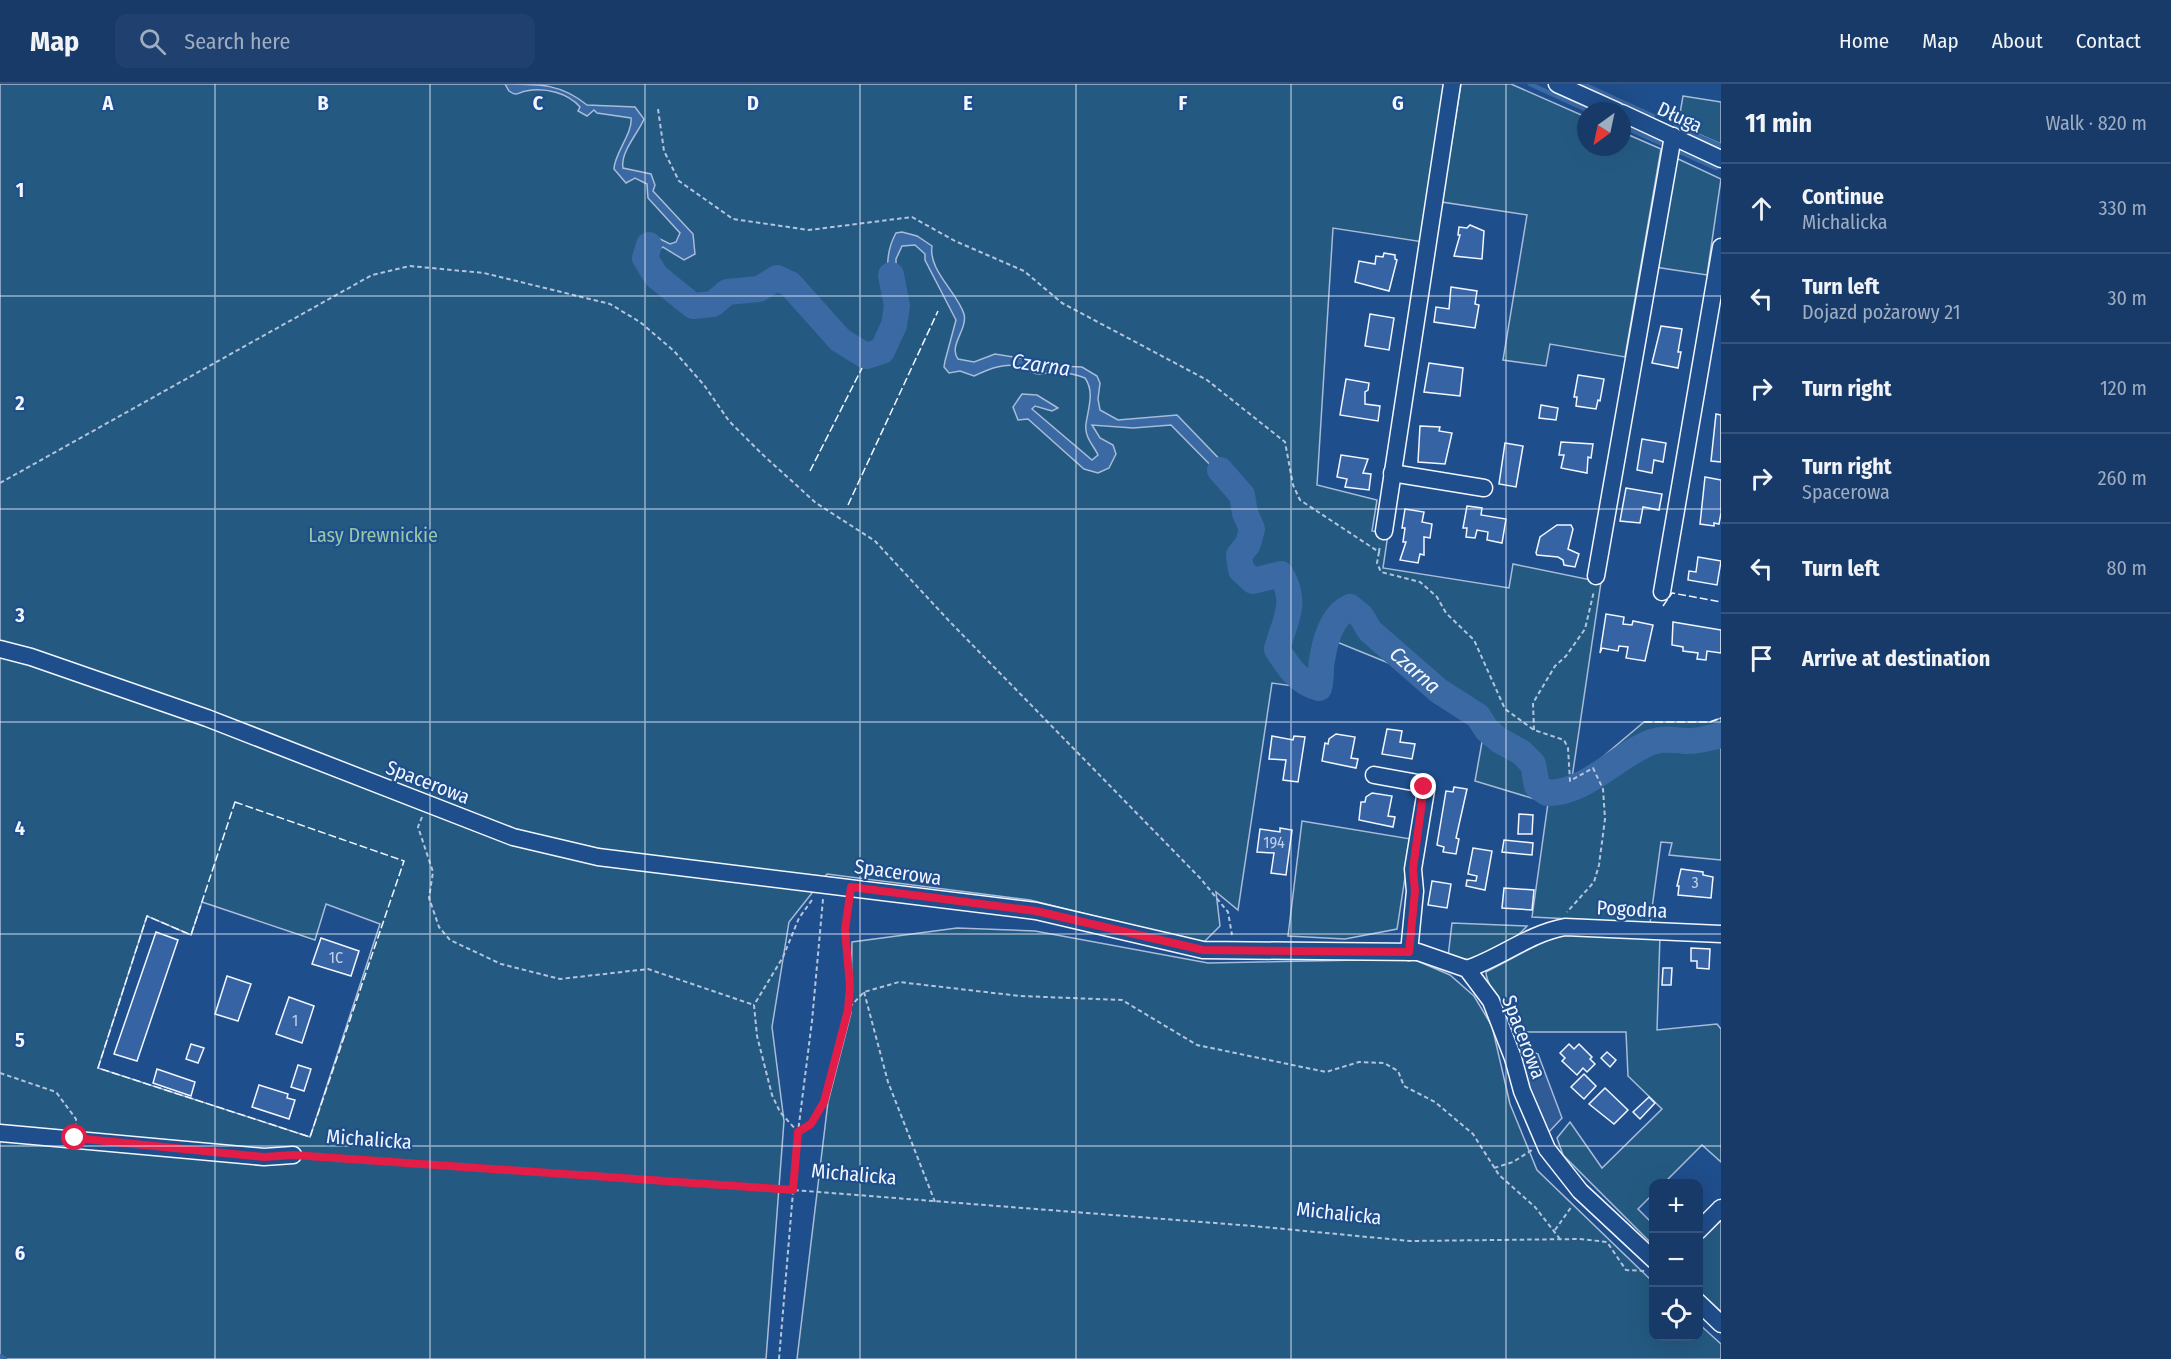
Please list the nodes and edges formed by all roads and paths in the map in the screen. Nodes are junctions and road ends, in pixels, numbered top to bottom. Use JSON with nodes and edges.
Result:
{"nodes":[{"id":1,"x":1452,"y":84,"type":"edge"},
{"id":2,"x":1557,"y":84,"type":"edge"},
{"id":3,"x":1597,"y":102,"type":"edge"},
{"id":4,"x":658,"y":109,"type":"dead end"},
{"id":5,"x":1631,"y":117,"type":"edge"},
{"id":6,"x":1673,"y":136,"type":"junction"},
{"id":7,"x":1721,"y":159,"type":"edge"},
{"id":8,"x":1721,"y":247,"type":"edge"},
{"id":9,"x":1392,"y":472,"type":"junction"},
{"id":10,"x":0,"y":483,"type":"edge"},
{"id":11,"x":1485,"y":488,"type":"dead end"},
{"id":12,"x":1383,"y":531,"type":"joint"},
{"id":13,"x":1378,"y":552,"type":"junction"},
{"id":14,"x":1596,"y":576,"type":"joint"},
{"id":15,"x":1662,"y":592,"type":"dead end"},
{"id":16,"x":0,"y":649,"type":"edge"},
{"id":17,"x":1534,"y":730,"type":"junction"},
{"id":18,"x":1374,"y":775,"type":"dead end"},
{"id":19,"x":427,"y":805,"type":"junction"},
{"id":20,"x":825,"y":884,"type":"junction"},
{"id":21,"x":851,"y":887,"type":"junction"},
{"id":22,"x":821,"y":911,"type":"dead end"},
{"id":23,"x":1565,"y":927,"type":"junction"},
{"id":24,"x":1721,"y":934,"type":"edge"},
{"id":25,"x":1235,"y":950,"type":"junction"},
{"id":26,"x":1409,"y":952,"type":"junction"},
{"id":27,"x":1467,"y":969,"type":"junction"},
{"id":28,"x":864,"y":992,"type":"junction"},
{"id":29,"x":754,"y":1005,"type":"junction"},
{"id":30,"x":848,"y":1010,"type":"junction"},
{"id":31,"x":0,"y":1073,"type":"edge"},
{"id":32,"x":798,"y":1132,"type":"junction"},
{"id":33,"x":0,"y":1133,"type":"edge"},
{"id":34,"x":75,"y":1138,"type":"junction"},
{"id":35,"x":1543,"y":1139,"type":"junction"},
{"id":36,"x":293,"y":1155,"type":"joint"},
{"id":37,"x":1494,"y":1168,"type":"junction"},
{"id":38,"x":793,"y":1190,"type":"junction"},
{"id":39,"x":1580,"y":1191,"type":"junction"},
{"id":40,"x":935,"y":1202,"type":"junction"},
{"id":41,"x":1721,"y":1208,"type":"edge"},
{"id":42,"x":1703,"y":1226,"type":"edge"},
{"id":43,"x":1554,"y":1230,"type":"junction"},
{"id":44,"x":1560,"y":1240,"type":"junction"},
{"id":45,"x":1649,"y":1256,"type":"edge"},
{"id":46,"x":1649,"y":1271,"type":"edge"},
{"id":47,"x":1703,"y":1307,"type":"edge"},
{"id":48,"x":1721,"y":1324,"type":"edge"},
{"id":49,"x":779,"y":1359,"type":"edge"}],
"edges":[{"from":1,"to":9,"type":"street"},
{"from":2,"to":3,"type":"street"},
{"from":4,"to":13,"type":"path"},
{"from":5,"to":6,"type":"street","name":"Długa"},
{"from":6,"to":7,"type":"street","name":"Długa"},
{"from":6,"to":14,"type":"street"},
{"from":8,"to":15,"type":"street"},
{"from":9,"to":11,"type":"street"},
{"from":9,"to":12,"type":"street"},
{"from":10,"to":25,"type":"path"},
{"from":12,"to":13,"type":"path"},
{"from":13,"to":17,"type":"path"},
{"from":14,"to":17,"type":"path"},
{"from":16,"to":19,"type":"street","name":"Spacerowa"},
{"from":17,"to":23,"type":"path"},
{"from":18,"to":26,"type":"street"},
{"from":19,"to":20,"type":"street","name":"Spacerowa"},
{"from":19,"to":29,"type":"path"},
{"from":20,"to":21,"type":"street","name":"Spacerowa"},
{"from":20,"to":29,"type":"path"},
{"from":21,"to":25,"type":"street","name":"Spacerowa"},
{"from":21,"to":30,"type":"path"},
{"from":22,"to":32,"type":"path"},
{"from":23,"to":24,"type":"street","name":"Pogodna"},
{"from":23,"to":27,"type":"street","name":"Pogodna"},
{"from":25,"to":26,"type":"street","name":"Spacerowa"},
{"from":26,"to":27,"type":"street","name":"Spacerowa"},
{"from":27,"to":35,"type":"street","name":"Spacerowa"},
{"from":28,"to":30,"type":"path"},
{"from":28,"to":37,"type":"path"},
{"from":28,"to":40,"type":"path"},
{"from":29,"to":32,"type":"path"},
{"from":30,"to":32,"type":"path"},
{"from":31,"to":34,"type":"path"},
{"from":32,"to":38,"type":"path"},
{"from":33,"to":34,"type":"street"},
{"from":34,"to":36,"type":"street"},
{"from":35,"to":37,"type":"path"},
{"from":35,"to":39,"type":"street","name":"Spacerowa"},
{"from":36,"to":38,"type":"path","name":"Michalicka"},
{"from":37,"to":43,"type":"path"},
{"from":38,"to":40,"type":"path","name":"Michalicka"},
{"from":38,"to":49,"type":"path"},
{"from":39,"to":43,"type":"path"},
{"from":39,"to":45,"type":"street","name":"Spacerowa"},
{"from":40,"to":44,"type":"path","name":"Michalicka"},
{"from":41,"to":42,"type":"street"},
{"from":43,"to":44,"type":"path"},
{"from":44,"to":46,"type":"path","name":"Michalicka"},
{"from":47,"to":48,"type":"street"}]}
